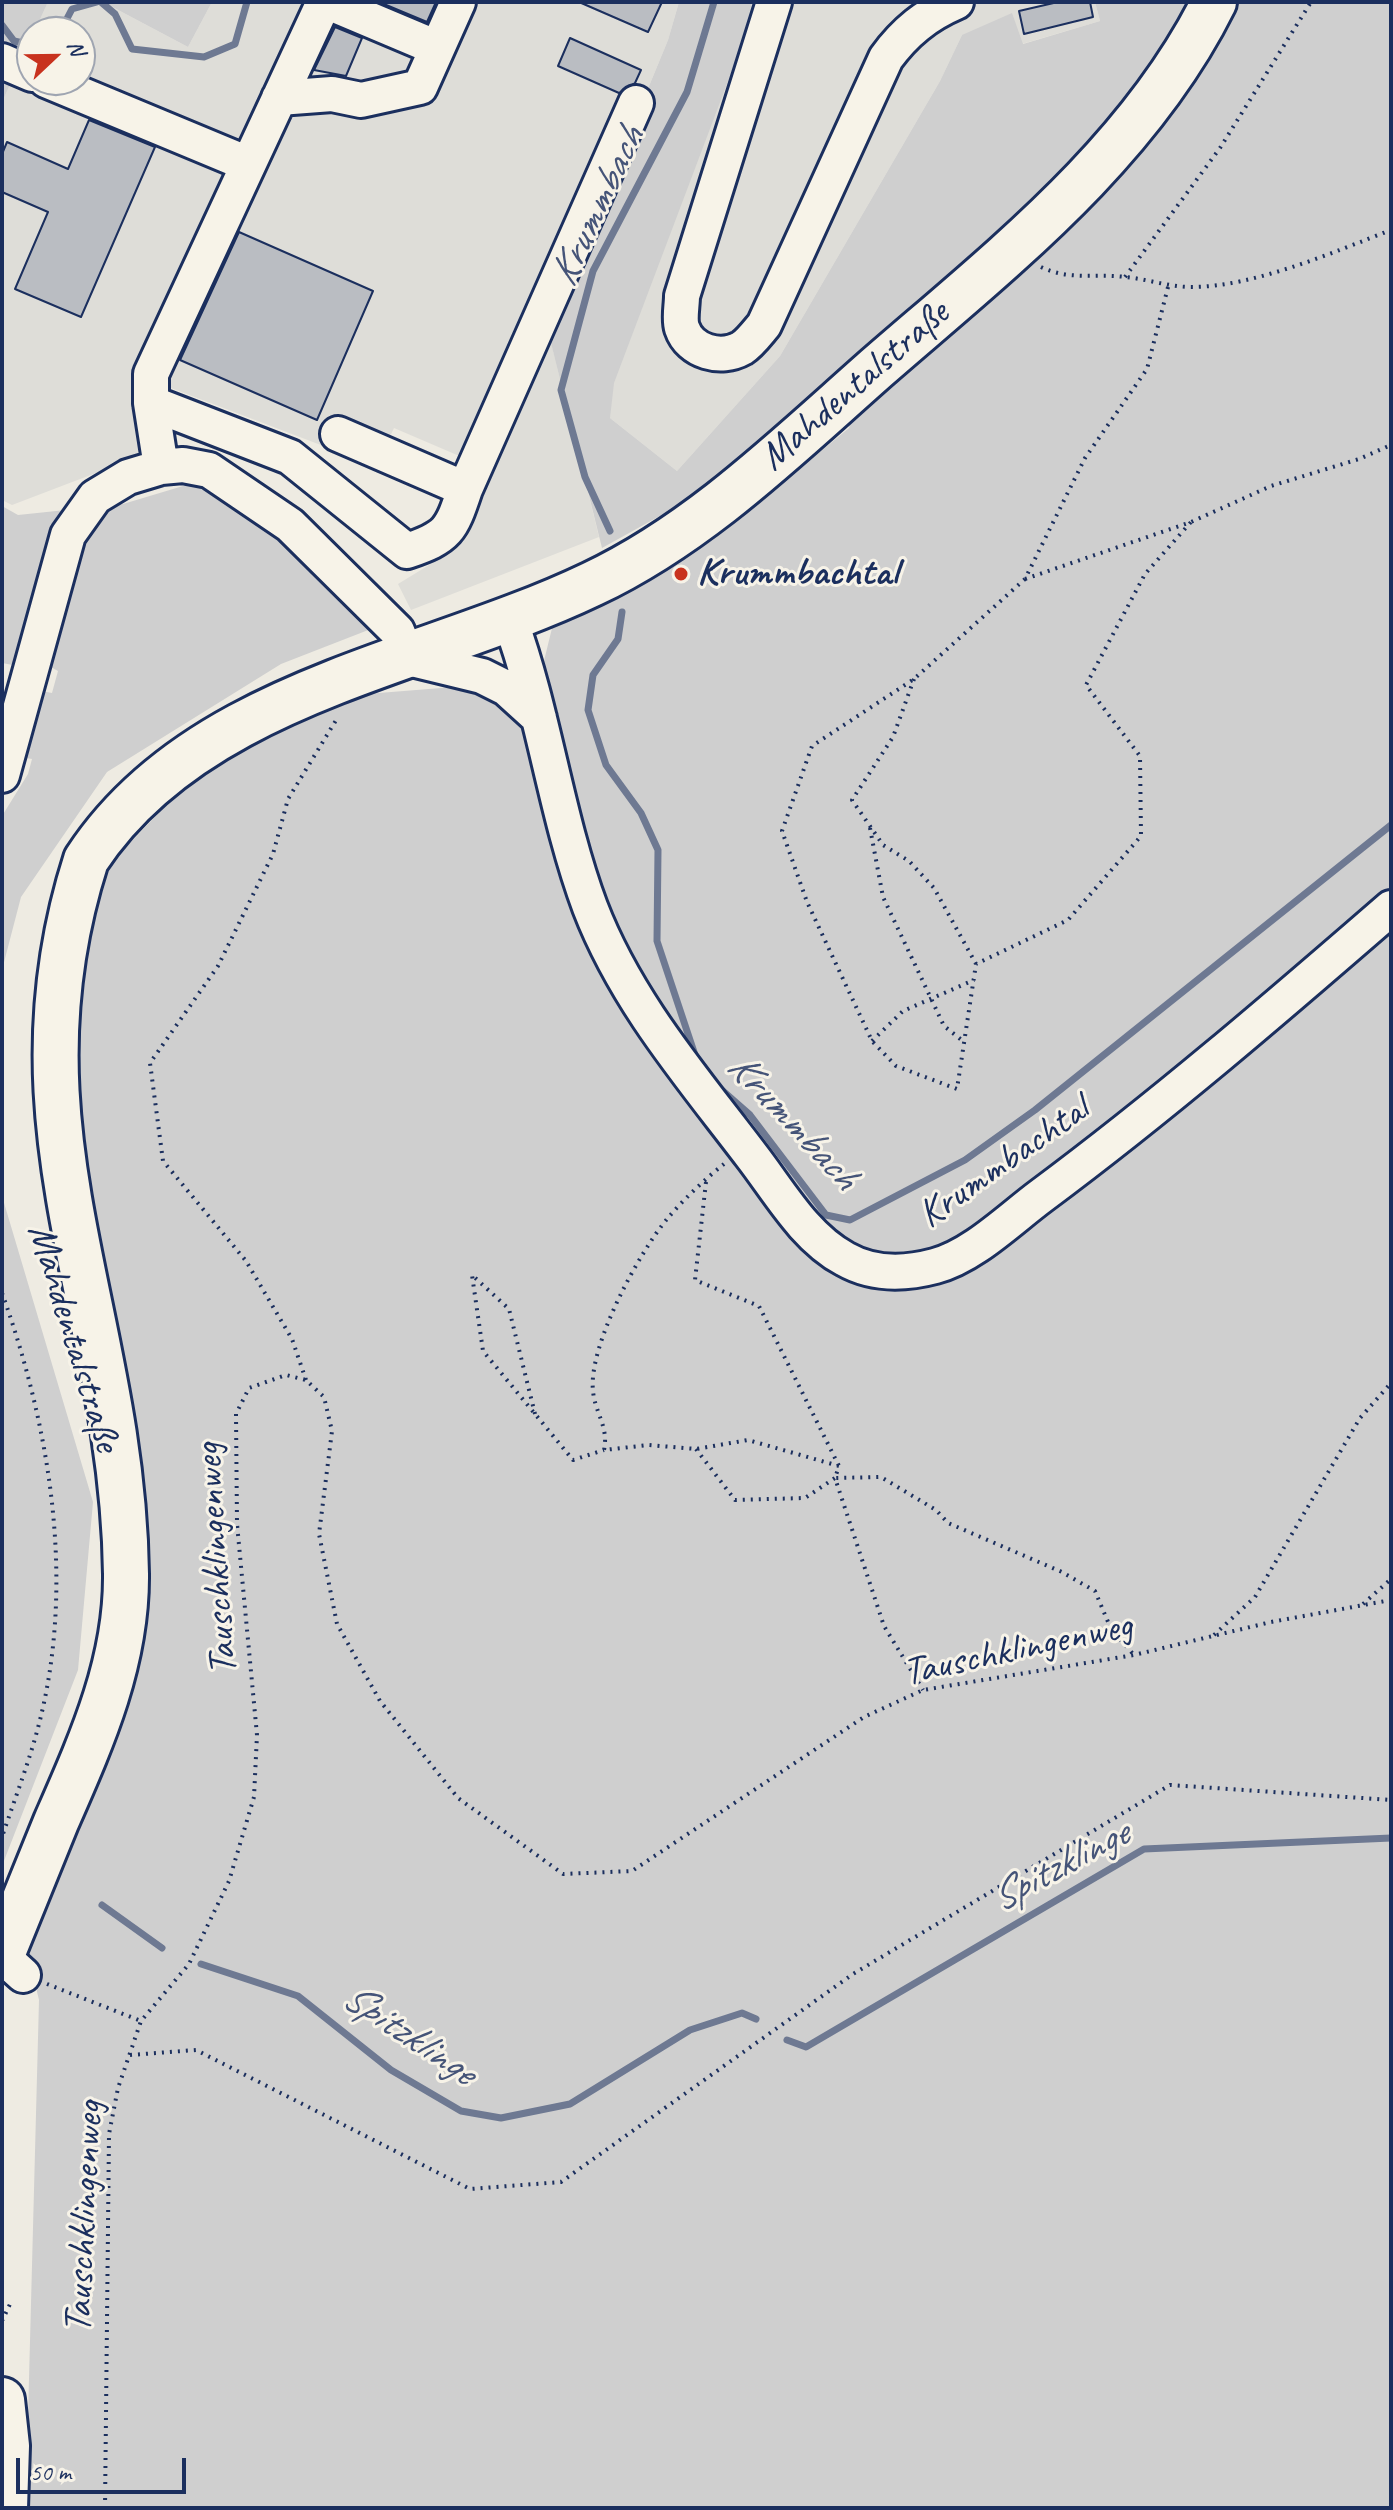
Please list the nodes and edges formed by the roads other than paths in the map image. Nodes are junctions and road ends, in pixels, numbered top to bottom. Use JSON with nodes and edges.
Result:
{"nodes":[{"id":1,"x":326,"y":2,"type":"edge"},
{"id":2,"x":458,"y":2,"type":"edge"},
{"id":3,"x":774,"y":2,"type":"edge"},
{"id":4,"x":913,"y":2,"type":"edge"},
{"id":5,"x":956,"y":2,"type":"edge"},
{"id":6,"x":1214,"y":2,"type":"edge"},
{"id":7,"x":902,"y":36,"type":"junction"},
{"id":8,"x":437,"y":48,"type":"junction"},
{"id":9,"x":84,"y":96,"type":"edge"},
{"id":10,"x":279,"y":98,"type":"junction"},
{"id":11,"x":636,"y":103,"type":"dead end"},
{"id":12,"x":248,"y":164,"type":"junction"},
{"id":13,"x":151,"y":403,"type":"junction"},
{"id":14,"x":338,"y":434,"type":"dead end"},
{"id":15,"x":161,"y":467,"type":"junction"},
{"id":16,"x":465,"y":489,"type":"junction"},
{"id":17,"x":510,"y":620,"type":"junction"},
{"id":18,"x":408,"y":658,"type":"junction"},
{"id":19,"x":539,"y":718,"type":"junction"},
{"id":20,"x":2,"y":775,"type":"edge"},
{"id":21,"x":1391,"y":908,"type":"edge"},
{"id":22,"x":17,"y":1084,"type":"dead end"},
{"id":23,"x":20,"y":1131,"type":"dead end"},
{"id":24,"x":9,"y":1962,"type":"edge"},
{"id":25,"x":2,"y":2400,"type":"edge"},
{"id":26,"x":5,"y":2508,"type":"edge"}],
"edges":[{"from":1,"to":8,"type":"street"},
{"from":1,"to":10,"type":"street"},
{"from":2,"to":8,"type":"street"},
{"from":3,"to":7,"type":"street"},
{"from":4,"to":7,"type":"street"},
{"from":5,"to":7,"type":"street"},
{"from":6,"to":17,"type":"main road","name":"Mahdentalstraße"},
{"from":8,"to":10,"type":"street"},
{"from":9,"to":12,"type":"street"},
{"from":10,"to":12,"type":"street"},
{"from":11,"to":16,"type":"street"},
{"from":12,"to":13,"type":"street"},
{"from":13,"to":15,"type":"street"},
{"from":13,"to":16,"type":"street"},
{"from":14,"to":16,"type":"street"},
{"from":15,"to":18,"type":"street"},
{"from":15,"to":20,"type":"street"},
{"from":17,"to":18,"type":"main road","name":"Mahdentalstraße"},
{"from":17,"to":19,"type":"street","name":"Krummbachtal"},
{"from":18,"to":19,"type":"street"},
{"from":18,"to":22,"type":"main road","name":"Mahdentalstraße"},
{"from":19,"to":21,"type":"street","name":"Krummbachtal"},
{"from":23,"to":24,"type":"main road","name":"Mahdentalstraße"},
{"from":25,"to":26,"type":"main road"}]}
